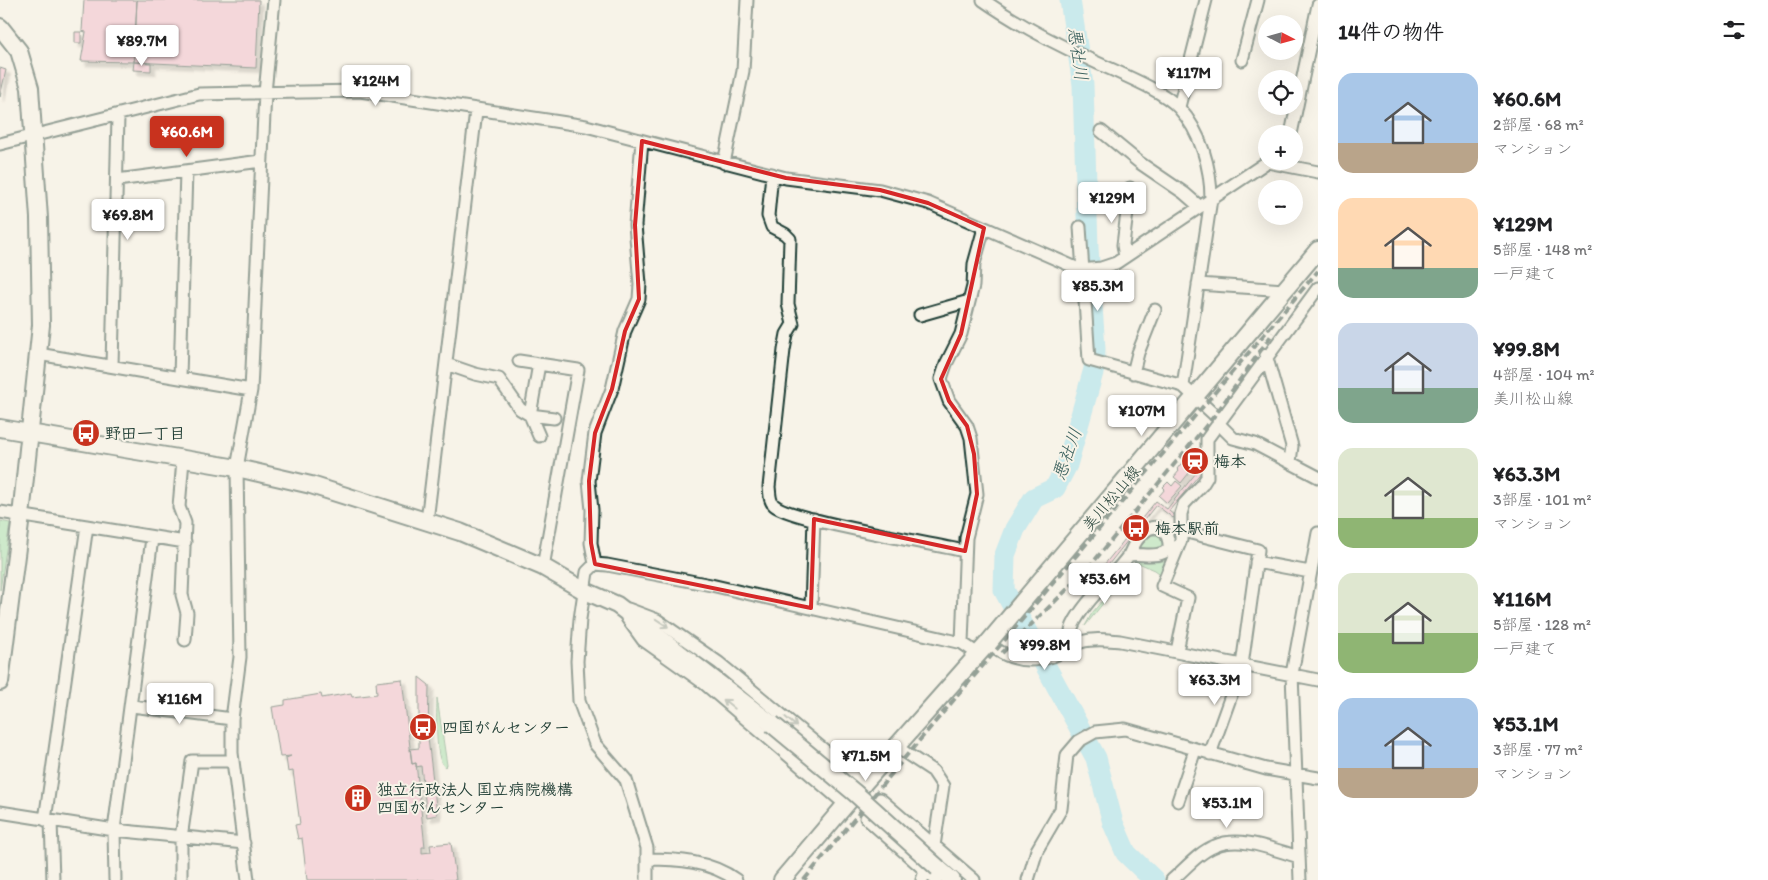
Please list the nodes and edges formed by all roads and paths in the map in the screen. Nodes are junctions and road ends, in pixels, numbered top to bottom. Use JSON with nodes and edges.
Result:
{"nodes":[{"id":1,"x":274,"y":0,"type":"edge"},
{"id":2,"x":747,"y":0,"type":"edge"},
{"id":3,"x":983,"y":0,"type":"edge"},
{"id":4,"x":1206,"y":0,"type":"edge"},
{"id":5,"x":1258,"y":0,"type":"edge"},
{"id":6,"x":1318,"y":5,"type":"edge"},
{"id":7,"x":0,"y":27,"type":"edge"},
{"id":8,"x":1314,"y":42,"type":"edge"},
{"id":9,"x":1242,"y":60,"type":"dead end"},
{"id":10,"x":265,"y":93,"type":"junction"},
{"id":11,"x":1179,"y":108,"type":"junction"},
{"id":12,"x":476,"y":111,"type":"junction"},
{"id":13,"x":118,"y":116,"type":"junction"},
{"id":14,"x":1293,"y":125,"type":"edge"},
{"id":15,"x":1101,"y":132,"type":"dead end"},
{"id":16,"x":34,"y":136,"type":"junction"},
{"id":17,"x":642,"y":141,"type":"junction"},
{"id":18,"x":0,"y":144,"type":"edge"},
{"id":19,"x":261,"y":160,"type":"junction"},
{"id":20,"x":724,"y":163,"type":"junction"},
{"id":21,"x":1258,"y":168,"type":"edge"},
{"id":22,"x":1303,"y":168,"type":"edge"},
{"id":23,"x":186,"y":171,"type":"junction"},
{"id":24,"x":1318,"y":172,"type":"edge"},
{"id":25,"x":772,"y":174,"type":"junction"},
{"id":26,"x":116,"y":180,"type":"junction"},
{"id":27,"x":1130,"y":188,"type":"dead end"},
{"id":28,"x":1211,"y":199,"type":"junction"},
{"id":29,"x":1199,"y":206,"type":"junction"},
{"id":30,"x":1080,"y":227,"type":"dead end"},
{"id":31,"x":984,"y":228,"type":"junction"},
{"id":32,"x":1318,"y":250,"type":"edge"},
{"id":33,"x":1125,"y":257,"type":"junction"},
{"id":34,"x":1083,"y":270,"type":"junction"},
{"id":35,"x":1198,"y":284,"type":"junction"},
{"id":36,"x":1318,"y":288,"type":"edge"},
{"id":37,"x":1284,"y":290,"type":"junction"},
{"id":38,"x":969,"y":302,"type":"junction"},
{"id":39,"x":1155,"y":310,"type":"dead end"},
{"id":40,"x":920,"y":315,"type":"dead end"},
{"id":41,"x":38,"y":354,"type":"junction"},
{"id":42,"x":1266,"y":355,"type":"junction"},
{"id":43,"x":520,"y":361,"type":"dead end"},
{"id":44,"x":446,"y":364,"type":"junction"},
{"id":45,"x":538,"y":364,"type":"junction"},
{"id":46,"x":112,"y":366,"type":"junction"},
{"id":47,"x":1134,"y":372,"type":"junction"},
{"id":48,"x":180,"y":378,"type":"junction"},
{"id":49,"x":1183,"y":386,"type":"junction"},
{"id":50,"x":251,"y":390,"type":"junction"},
{"id":51,"x":1196,"y":398,"type":"junction"},
{"id":52,"x":530,"y":415,"type":"junction"},
{"id":53,"x":554,"y":418,"type":"dead end"},
{"id":54,"x":1219,"y":422,"type":"junction"},
{"id":55,"x":0,"y":428,"type":"edge"},
{"id":56,"x":29,"y":432,"type":"junction"},
{"id":57,"x":539,"y":436,"type":"dead end"},
{"id":58,"x":183,"y":460,"type":"junction"},
{"id":59,"x":1290,"y":462,"type":"junction"},
{"id":60,"x":237,"y":468,"type":"junction"},
{"id":61,"x":1318,"y":477,"type":"edge"},
{"id":62,"x":0,"y":512,"type":"edge"},
{"id":63,"x":21,"y":516,"type":"junction"},
{"id":64,"x":814,"y":519,"type":"junction"},
{"id":65,"x":426,"y":521,"type":"junction"},
{"id":66,"x":87,"y":526,"type":"junction"},
{"id":67,"x":1183,"y":531,"type":"junction"},
{"id":68,"x":1318,"y":533,"type":"edge"},
{"id":69,"x":152,"y":538,"type":"junction"},
{"id":70,"x":184,"y":542,"type":"junction"},
{"id":71,"x":965,"y":551,"type":"junction"},
{"id":72,"x":1128,"y":555,"type":"dead end"},
{"id":73,"x":1256,"y":562,"type":"junction"},
{"id":74,"x":595,"y":564,"type":"junction"},
{"id":75,"x":543,"y":567,"type":"junction"},
{"id":76,"x":1310,"y":572,"type":"junction"},
{"id":77,"x":583,"y":590,"type":"junction"},
{"id":78,"x":617,"y":605,"type":"junction"},
{"id":79,"x":811,"y":608,"type":"junction"},
{"id":80,"x":185,"y":640,"type":"dead end"},
{"id":81,"x":962,"y":643,"type":"junction"},
{"id":82,"x":1068,"y":648,"type":"junction"},
{"id":83,"x":983,"y":649,"type":"junction"},
{"id":84,"x":1177,"y":651,"type":"junction"},
{"id":85,"x":2,"y":657,"type":"edge"},
{"id":86,"x":1242,"y":665,"type":"junction"},
{"id":87,"x":1292,"y":674,"type":"junction"},
{"id":88,"x":1318,"y":680,"type":"edge"},
{"id":89,"x":0,"y":682,"type":"edge"},
{"id":90,"x":132,"y":706,"type":"junction"},
{"id":91,"x":232,"y":719,"type":"junction"},
{"id":92,"x":896,"y":746,"type":"junction"},
{"id":93,"x":1195,"y":750,"type":"junction"},
{"id":94,"x":1210,"y":754,"type":"junction"},
{"id":95,"x":233,"y":761,"type":"junction"},
{"id":96,"x":1296,"y":774,"type":"junction"},
{"id":97,"x":1318,"y":778,"type":"edge"},
{"id":98,"x":864,"y":783,"type":"junction"},
{"id":99,"x":880,"y":799,"type":"dead end"},
{"id":100,"x":1178,"y":801,"type":"dead end"},
{"id":101,"x":845,"y":804,"type":"junction"},
{"id":102,"x":0,"y":812,"type":"edge"},
{"id":103,"x":866,"y":818,"type":"dead end"},
{"id":104,"x":48,"y":820,"type":"junction"},
{"id":105,"x":905,"y":821,"type":"junction"},
{"id":106,"x":114,"y":830,"type":"junction"},
{"id":107,"x":182,"y":838,"type":"junction"},
{"id":108,"x":889,"y":839,"type":"junction"},
{"id":109,"x":244,"y":843,"type":"junction"},
{"id":110,"x":934,"y":846,"type":"junction"},
{"id":111,"x":1299,"y":857,"type":"junction"},
{"id":112,"x":647,"y":859,"type":"junction"},
{"id":113,"x":930,"y":874,"type":"edge"},
{"id":114,"x":53,"y":880,"type":"edge"},
{"id":115,"x":115,"y":880,"type":"edge"},
{"id":116,"x":181,"y":880,"type":"edge"},
{"id":117,"x":248,"y":880,"type":"edge"},
{"id":118,"x":647,"y":880,"type":"edge"},
{"id":119,"x":736,"y":880,"type":"edge"},
{"id":120,"x":782,"y":880,"type":"edge"},
{"id":121,"x":952,"y":880,"type":"edge"},
{"id":122,"x":974,"y":880,"type":"edge"},
{"id":123,"x":1028,"y":880,"type":"edge"},
{"id":124,"x":1172,"y":880,"type":"edge"},
{"id":125,"x":1300,"y":880,"type":"edge"}],
"edges":[{"from":1,"to":10,"type":"street"},
{"from":2,"to":20,"type":"street"},
{"from":3,"to":11,"type":"street"},
{"from":4,"to":11,"type":"street"},
{"from":5,"to":9,"type":"street"},
{"from":6,"to":8,"type":"street"},
{"from":7,"to":16,"type":"street"},
{"from":8,"to":14,"type":"street"},
{"from":10,"to":12,"type":"street"},
{"from":10,"to":13,"type":"street"},
{"from":10,"to":19,"type":"street"},
{"from":11,"to":28,"type":"street"},
{"from":12,"to":17,"type":"street"},
{"from":12,"to":44,"type":"street"},
{"from":13,"to":16,"type":"street"},
{"from":13,"to":26,"type":"street"},
{"from":15,"to":29,"type":"street"},
{"from":16,"to":18,"type":"street"},
{"from":16,"to":41,"type":"street"},
{"from":17,"to":20,"type":"street"},
{"from":17,"to":74,"type":"street"},
{"from":19,"to":23,"type":"street"},
{"from":19,"to":50,"type":"street"},
{"from":20,"to":25,"type":"street"},
{"from":21,"to":28,"type":"street"},
{"from":22,"to":24,"type":"street"},
{"from":23,"to":26,"type":"street"},
{"from":23,"to":48,"type":"street"},
{"from":25,"to":31,"type":"street"},
{"from":25,"to":64,"type":"street"},
{"from":26,"to":46,"type":"street"},
{"from":27,"to":33,"type":"street"},
{"from":28,"to":29,"type":"street"},
{"from":28,"to":35,"type":"street"},
{"from":29,"to":33,"type":"street"},
{"from":30,"to":34,"type":"street"},
{"from":31,"to":34,"type":"street"},
{"from":31,"to":38,"type":"street"},
{"from":32,"to":37,"type":"street","name":"美川松山線"},
{"from":33,"to":34,"type":"street"},
{"from":34,"to":47,"type":"street"},
{"from":35,"to":37,"type":"street"},
{"from":35,"to":49,"type":"street"},
{"from":36,"to":42,"type":"street"},
{"from":37,"to":51,"type":"street","name":"美川松山線"},
{"from":38,"to":40,"type":"street"},
{"from":38,"to":71,"type":"street"},
{"from":39,"to":47,"type":"street"},
{"from":41,"to":46,"type":"street"},
{"from":41,"to":56,"type":"street"},
{"from":42,"to":54,"type":"street"},
{"from":42,"to":59,"type":"street"},
{"from":43,"to":45,"type":"street"},
{"from":44,"to":52,"type":"street"},
{"from":44,"to":65,"type":"street"},
{"from":45,"to":52,"type":"street"},
{"from":45,"to":75,"type":"street"},
{"from":46,"to":48,"type":"street"},
{"from":47,"to":49,"type":"street"},
{"from":48,"to":50,"type":"street"},
{"from":49,"to":51,"type":"street"},
{"from":50,"to":60,"type":"street"},
{"from":51,"to":54,"type":"street"},
{"from":51,"to":83,"type":"street","name":"美川松山線"},
{"from":52,"to":53,"type":"street"},
{"from":52,"to":57,"type":"street"},
{"from":54,"to":59,"type":"street"},
{"from":54,"to":67,"type":"street"},
{"from":55,"to":56,"type":"street"},
{"from":56,"to":58,"type":"street"},
{"from":56,"to":63,"type":"street"},
{"from":58,"to":60,"type":"street"},
{"from":58,"to":70,"type":"street"},
{"from":59,"to":61,"type":"street"},
{"from":60,"to":65,"type":"street"},
{"from":60,"to":91,"type":"street"},
{"from":62,"to":63,"type":"street"},
{"from":63,"to":66,"type":"street"},
{"from":63,"to":85,"type":"street"},
{"from":64,"to":71,"type":"street"},
{"from":64,"to":79,"type":"street"},
{"from":65,"to":75,"type":"street"},
{"from":66,"to":69,"type":"street"},
{"from":66,"to":104,"type":"street"},
{"from":67,"to":73,"type":"street"},
{"from":67,"to":84,"type":"street"},
{"from":68,"to":76,"type":"street"},
{"from":69,"to":70,"type":"street"},
{"from":69,"to":90,"type":"street"},
{"from":70,"to":80,"type":"street"},
{"from":71,"to":81,"type":"street"},
{"from":72,"to":82,"type":"street"},
{"from":73,"to":76,"type":"street"},
{"from":73,"to":86,"type":"street"},
{"from":74,"to":77,"type":"street"},
{"from":74,"to":79,"type":"street"},
{"from":75,"to":77,"type":"street"},
{"from":76,"to":87,"type":"street"},
{"from":77,"to":78,"type":"street"},
{"from":77,"to":112,"type":"street"},
{"from":78,"to":98,"type":"street","one_way":true},
{"from":101,"to":78,"type":"street","one_way":true},
{"from":78,"to":113,"type":"street","bridge":true},
{"from":79,"to":81,"type":"street"},
{"from":81,"to":83,"type":"street"},
{"from":82,"to":83,"type":"street"},
{"from":82,"to":84,"type":"street"},
{"from":83,"to":92,"type":"street","name":"美川松山線"},
{"from":84,"to":86,"type":"street"},
{"from":85,"to":89,"type":"street"},
{"from":86,"to":87,"type":"street"},
{"from":86,"to":94,"type":"street"},
{"from":87,"to":88,"type":"street"},
{"from":87,"to":96,"type":"street"},
{"from":90,"to":91,"type":"street"},
{"from":90,"to":106,"type":"street"},
{"from":91,"to":95,"type":"street"},
{"from":92,"to":98,"type":"street","name":"美川松山線"},
{"from":92,"to":110,"type":"street"},
{"from":93,"to":94,"type":"street"},
{"from":93,"to":100,"type":"street"},
{"from":93,"to":123,"type":"street"},
{"from":94,"to":96,"type":"street"},
{"from":95,"to":107,"type":"street"},
{"from":95,"to":109,"type":"street"},
{"from":96,"to":97,"type":"street"},
{"from":96,"to":111,"type":"street"},
{"from":98,"to":101,"type":"street","name":"美川松山線"},
{"from":99,"to":105,"type":"street"},
{"from":101,"to":120,"type":"street","name":"美川松山線"},
{"from":102,"to":104,"type":"street"},
{"from":103,"to":108,"type":"street"},
{"from":104,"to":106,"type":"street"},
{"from":104,"to":114,"type":"street"},
{"from":105,"to":108,"type":"street"},
{"from":105,"to":110,"type":"street"},
{"from":106,"to":107,"type":"street"},
{"from":106,"to":115,"type":"street"},
{"from":107,"to":109,"type":"street"},
{"from":107,"to":116,"type":"street"},
{"from":108,"to":113,"type":"street"},
{"from":109,"to":117,"type":"street"},
{"from":110,"to":113,"type":"street"},
{"from":110,"to":122,"type":"street"},
{"from":111,"to":124,"type":"street"},
{"from":111,"to":125,"type":"street"},
{"from":112,"to":118,"type":"street"},
{"from":112,"to":119,"type":"street"},
{"from":113,"to":121,"type":"street"}]}
